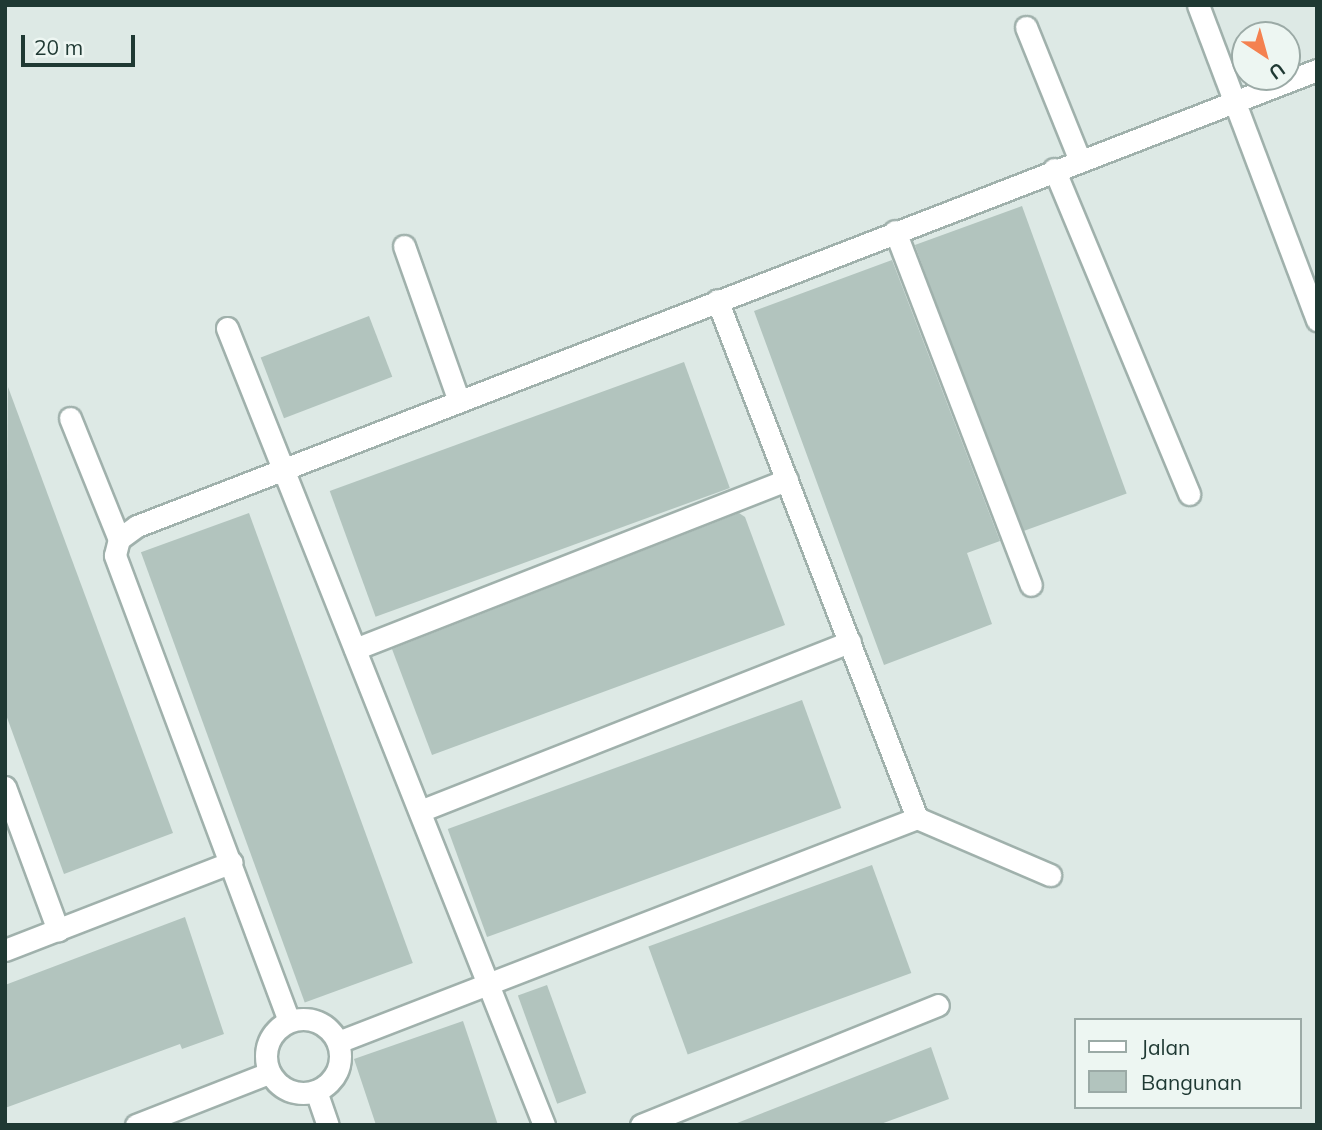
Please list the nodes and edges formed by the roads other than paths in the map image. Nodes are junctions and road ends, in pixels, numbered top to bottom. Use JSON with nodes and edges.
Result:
{"nodes":[{"id":1,"x":1198,"y":5,"type":"edge"},
{"id":2,"x":1026,"y":26,"type":"dead end"},
{"id":3,"x":1317,"y":70,"type":"edge"},
{"id":4,"x":1235,"y":98,"type":"junction"},
{"id":5,"x":1079,"y":158,"type":"junction"},
{"id":6,"x":1054,"y":169,"type":"junction"},
{"id":7,"x":895,"y":231,"type":"junction"},
{"id":8,"x":404,"y":247,"type":"dead end"},
{"id":9,"x":1313,"y":296,"type":"edge"},
{"id":10,"x":717,"y":300,"type":"junction"},
{"id":11,"x":1317,"y":320,"type":"edge"},
{"id":12,"x":228,"y":328,"type":"dead end"},
{"id":13,"x":459,"y":401,"type":"junction"},
{"id":14,"x":70,"y":418,"type":"dead end"},
{"id":15,"x":284,"y":469,"type":"junction"},
{"id":16,"x":787,"y":480,"type":"junction"},
{"id":17,"x":1189,"y":494,"type":"dead end"},
{"id":18,"x":119,"y":539,"type":"junction"},
{"id":19,"x":1031,"y":584,"type":"dead end"},
{"id":20,"x":850,"y":642,"type":"junction"},
{"id":21,"x":355,"y":649,"type":"junction"},
{"id":22,"x":5,"y":788,"type":"edge"},
{"id":23,"x":420,"y":811,"type":"junction"},
{"id":24,"x":918,"y":818,"type":"junction"},
{"id":25,"x":232,"y":862,"type":"junction"},
{"id":26,"x":1050,"y":875,"type":"dead end"},
{"id":27,"x":58,"y":930,"type":"junction"},
{"id":28,"x":5,"y":950,"type":"edge"},
{"id":29,"x":489,"y":985,"type":"junction"},
{"id":30,"x":938,"y":1005,"type":"dead end"},
{"id":31,"x":289,"y":1021,"type":"junction"},
{"id":32,"x":338,"y":1042,"type":"junction"},
{"id":33,"x":269,"y":1073,"type":"junction"},
{"id":34,"x":316,"y":1091,"type":"junction"},
{"id":35,"x":136,"y":1125,"type":"edge"},
{"id":36,"x":328,"y":1125,"type":"edge"},
{"id":37,"x":544,"y":1125,"type":"edge"},
{"id":38,"x":641,"y":1125,"type":"edge"}],
"edges":[{"from":1,"to":4,"type":"street"},
{"from":2,"to":5,"type":"street"},
{"from":3,"to":4,"type":"street"},
{"from":4,"to":5,"type":"street"},
{"from":4,"to":9,"type":"street"},
{"from":5,"to":6,"type":"street"},
{"from":6,"to":7,"type":"street"},
{"from":6,"to":17,"type":"street"},
{"from":7,"to":10,"type":"street"},
{"from":7,"to":19,"type":"street"},
{"from":8,"to":13,"type":"street"},
{"from":9,"to":11,"type":"street"},
{"from":10,"to":13,"type":"street"},
{"from":10,"to":16,"type":"street"},
{"from":12,"to":15,"type":"street"},
{"from":13,"to":15,"type":"street"},
{"from":14,"to":18,"type":"street"},
{"from":15,"to":18,"type":"street"},
{"from":15,"to":21,"type":"street"},
{"from":16,"to":20,"type":"street"},
{"from":16,"to":21,"type":"street"},
{"from":18,"to":25,"type":"street"},
{"from":20,"to":23,"type":"street"},
{"from":20,"to":24,"type":"street"},
{"from":21,"to":23,"type":"street"},
{"from":22,"to":27,"type":"street"},
{"from":23,"to":29,"type":"street"},
{"from":24,"to":26,"type":"street"},
{"from":24,"to":29,"type":"street"},
{"from":25,"to":27,"type":"street"},
{"from":25,"to":31,"type":"street"},
{"from":27,"to":28,"type":"street"},
{"from":29,"to":32,"type":"street"},
{"from":29,"to":37,"type":"street"},
{"from":30,"to":38,"type":"street"},
{"from":31,"to":32,"type":"street"},
{"from":31,"to":33,"type":"street"},
{"from":32,"to":34,"type":"street"},
{"from":33,"to":34,"type":"street"},
{"from":33,"to":35,"type":"street"},
{"from":34,"to":36,"type":"street"}]}
